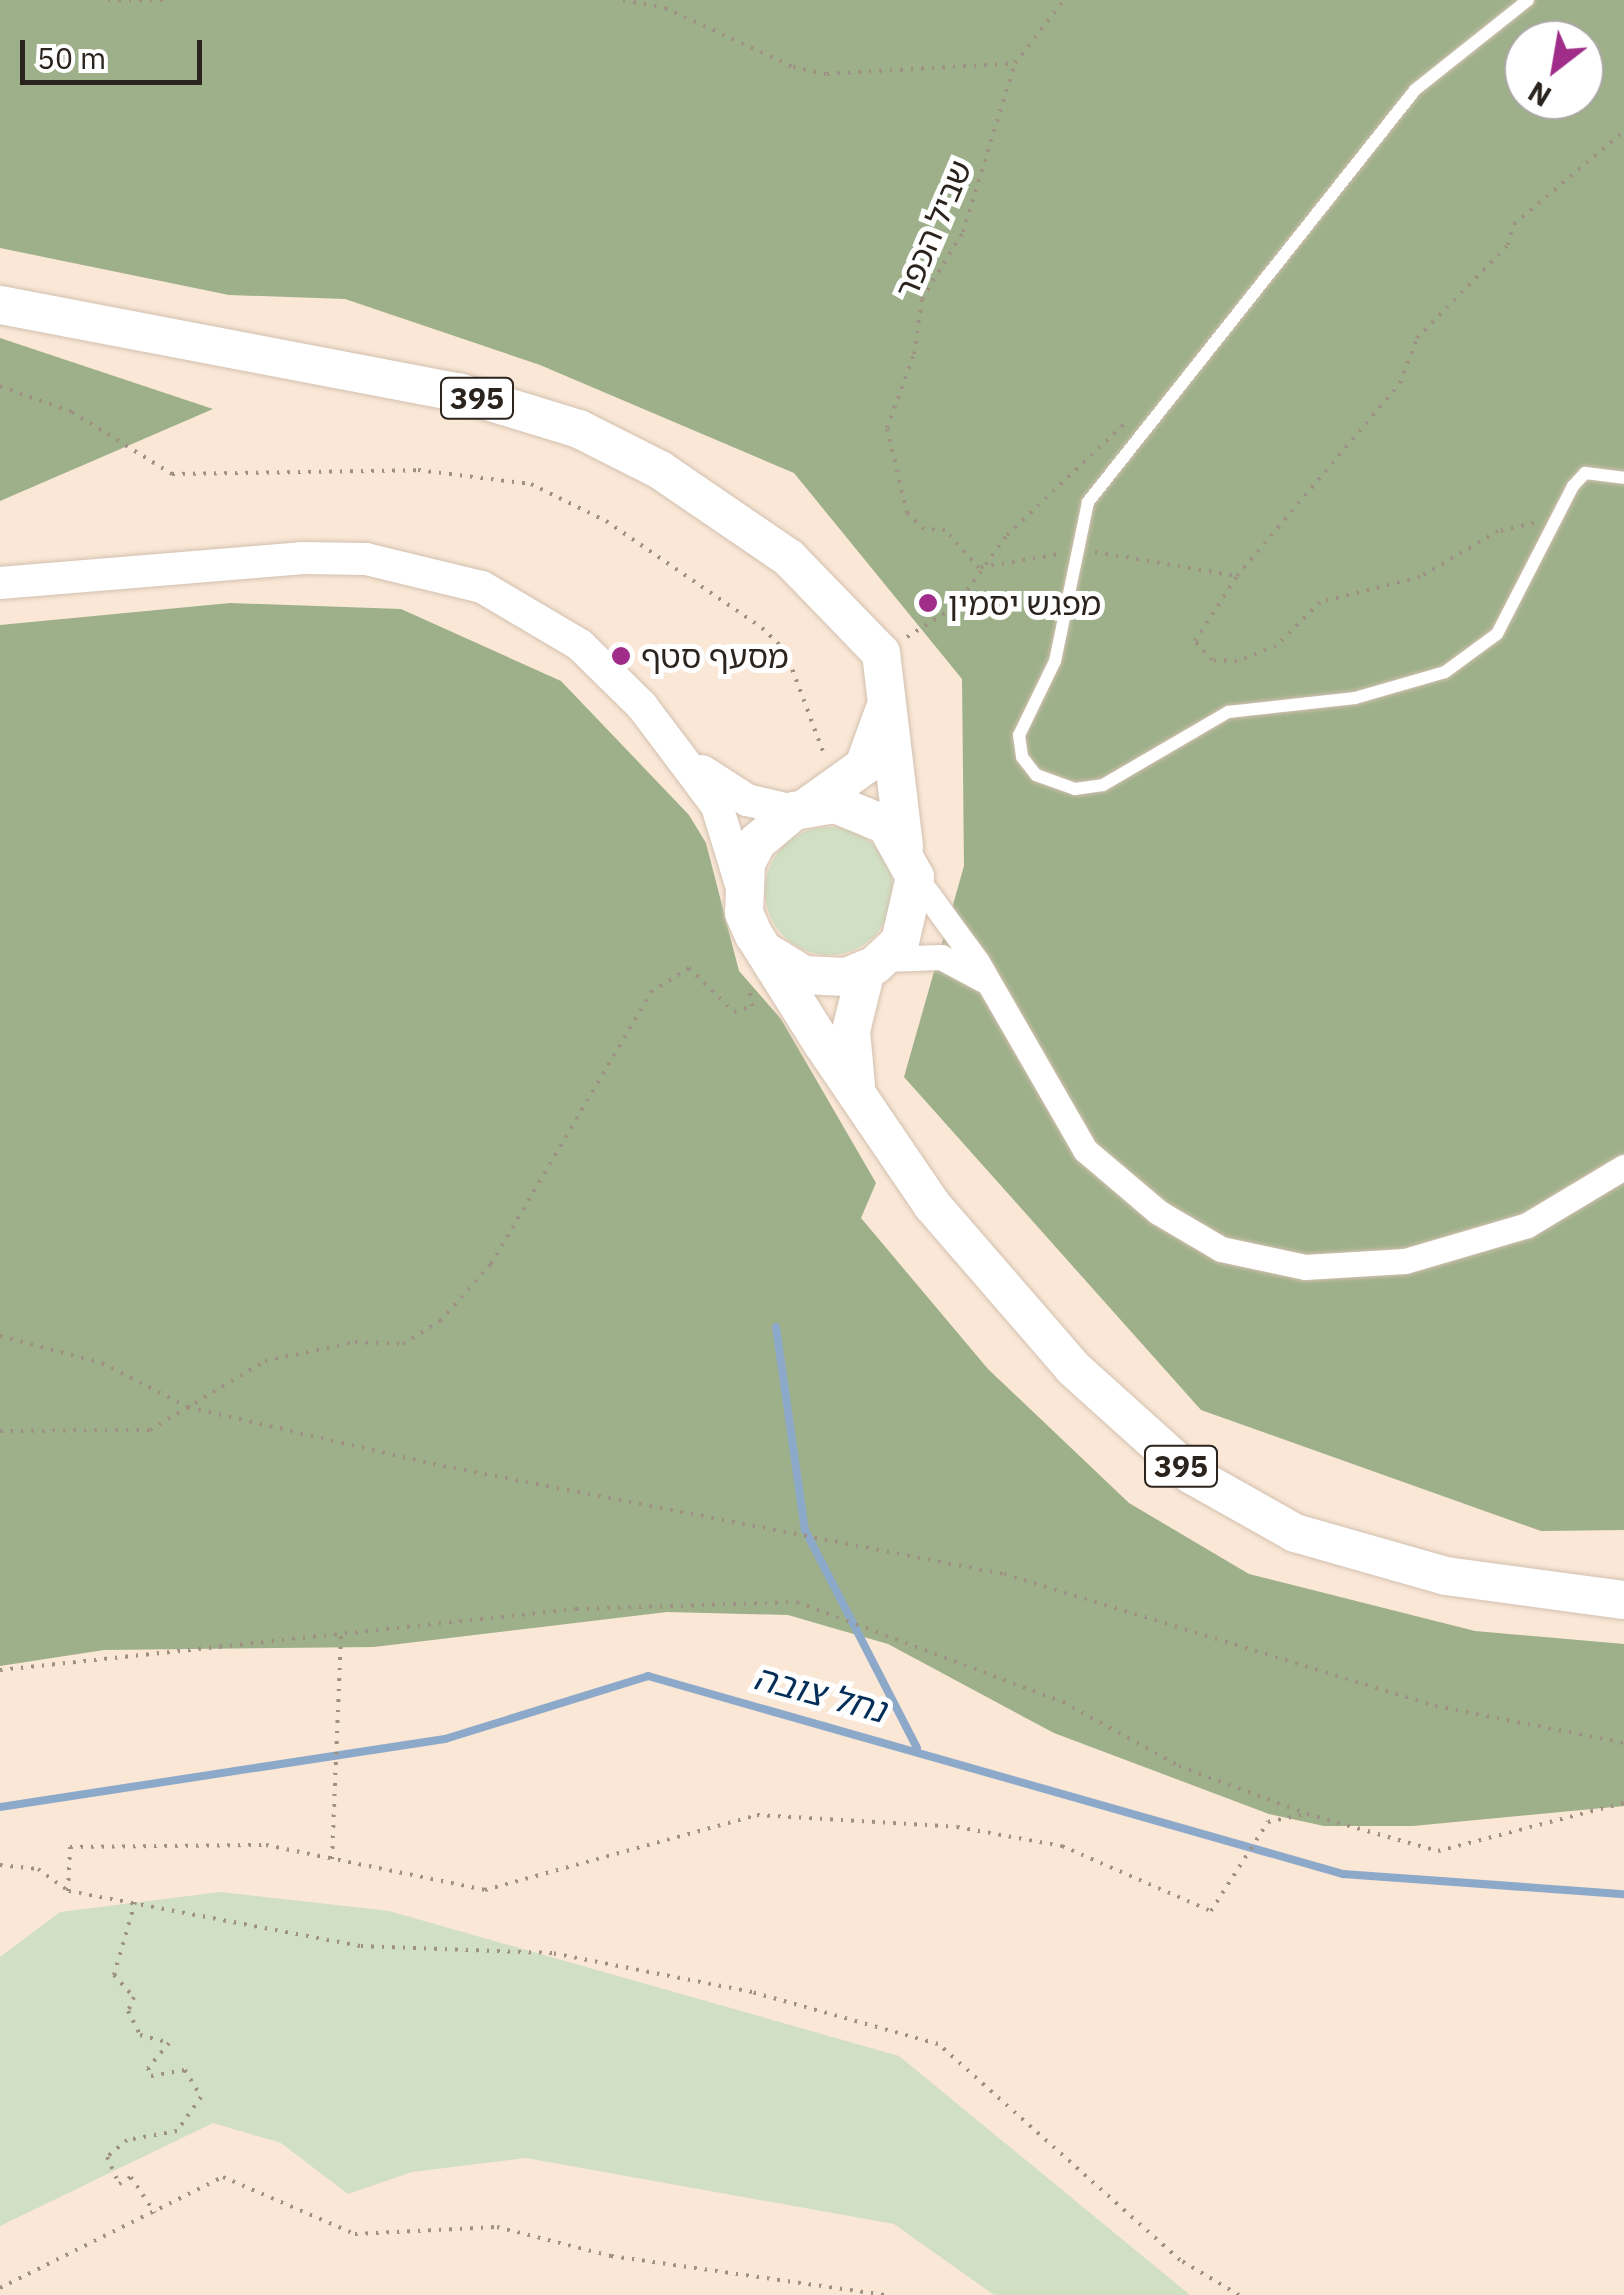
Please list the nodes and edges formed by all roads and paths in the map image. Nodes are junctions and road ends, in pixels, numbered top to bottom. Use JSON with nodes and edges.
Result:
{"nodes":[{"id":1,"x":108,"y":0,"type":"edge"},
{"id":2,"x":168,"y":0,"type":"edge"},
{"id":3,"x":623,"y":0,"type":"edge"},
{"id":4,"x":1064,"y":0,"type":"edge"},
{"id":5,"x":1528,"y":0,"type":"edge"},
{"id":6,"x":1015,"y":62,"type":"junction"},
{"id":7,"x":1624,"y":131,"type":"edge"},
{"id":8,"x":0,"y":305,"type":"edge"},
{"id":9,"x":0,"y":386,"type":"edge"},
{"id":10,"x":1139,"y":411,"type":"dead end"},
{"id":11,"x":1624,"y":478,"type":"edge"},
{"id":12,"x":1561,"y":509,"type":"junction"},
{"id":13,"x":1074,"y":552,"type":"junction"},
{"id":14,"x":979,"y":568,"type":"junction"},
{"id":15,"x":1237,"y":576,"type":"junction"},
{"id":16,"x":0,"y":583,"type":"edge"},
{"id":17,"x":884,"y":666,"type":"junction"},
{"id":18,"x":690,"y":763,"type":"junction"},
{"id":19,"x":800,"y":809,"type":"junction"},
{"id":20,"x":910,"y":862,"type":"junction"},
{"id":21,"x":742,"y":888,"type":"junction"},
{"id":22,"x":761,"y":944,"type":"junction"},
{"id":23,"x":875,"y":965,"type":"junction"},
{"id":24,"x":1004,"y":1006,"type":"junction"},
{"id":25,"x":871,"y":1115,"type":"junction"},
{"id":26,"x":1624,"y":1166,"type":"edge"},
{"id":27,"x":0,"y":1336,"type":"edge"},
{"id":28,"x":188,"y":1407,"type":"junction"},
{"id":29,"x":0,"y":1431,"type":"edge"},
{"id":30,"x":1624,"y":1600,"type":"edge"},
{"id":31,"x":342,"y":1635,"type":"junction"},
{"id":32,"x":0,"y":1670,"type":"edge"},
{"id":33,"x":1624,"y":1743,"type":"edge"},
{"id":34,"x":1624,"y":1804,"type":"edge"},
{"id":35,"x":1308,"y":1814,"type":"junction"},
{"id":36,"x":332,"y":1859,"type":"junction"},
{"id":37,"x":0,"y":1865,"type":"edge"},
{"id":38,"x":68,"y":1891,"type":"junction"},
{"id":39,"x":135,"y":1902,"type":"junction"},
{"id":40,"x":155,"y":2212,"type":"junction"},
{"id":41,"x":0,"y":2288,"type":"edge"},
{"id":42,"x":885,"y":2295,"type":"edge"},
{"id":43,"x":1238,"y":2295,"type":"edge"}],
"edges":[{"from":1,"to":2,"type":"path"},
{"from":3,"to":6,"type":"path"},
{"from":4,"to":6,"type":"path","name":"שביל הכפר"},
{"from":5,"to":13,"type":"lane"},
{"from":6,"to":14,"type":"path","name":"שביל הכפר"},
{"from":7,"to":15,"type":"path"},
{"from":8,"to":17,"type":"main road","number":"395"},
{"from":9,"to":19,"type":"path"},
{"from":10,"to":14,"type":"path"},
{"from":11,"to":12,"type":"lane"},
{"from":12,"to":13,"type":"lane"},
{"from":12,"to":15,"type":"path"},
{"from":13,"to":14,"type":"path"},
{"from":13,"to":15,"type":"path"},
{"from":14,"to":17,"type":"path"},
{"from":16,"to":18,"type":"main road"},
{"from":17,"to":19,"type":"main road"},
{"from":17,"to":20,"type":"main road","number":"395"},
{"from":18,"to":19,"type":"main road"},
{"from":18,"to":21,"type":"main road"},
{"from":19,"to":20,"type":"main road"},
{"from":19,"to":21,"type":"main road"},
{"from":20,"to":23,"type":"main road","number":"395"},
{"from":20,"to":24,"type":"street"},
{"from":21,"to":22,"type":"main road","number":"395"},
{"from":22,"to":23,"type":"main road"},
{"from":22,"to":25,"type":"main road","number":"395"},
{"from":22,"to":28,"type":"path"},
{"from":23,"to":24,"type":"street"},
{"from":23,"to":25,"type":"main road","number":"395"},
{"from":24,"to":26,"type":"street"},
{"from":25,"to":30,"type":"main road","number":"395"},
{"from":27,"to":28,"type":"path"},
{"from":28,"to":29,"type":"path"},
{"from":28,"to":33,"type":"path"},
{"from":31,"to":32,"type":"path"},
{"from":31,"to":35,"type":"path"},
{"from":31,"to":36,"type":"path"},
{"from":34,"to":35,"type":"path"},
{"from":35,"to":36,"type":"path"},
{"from":36,"to":38,"type":"path"},
{"from":37,"to":38,"type":"path"},
{"from":38,"to":39,"type":"path"},
{"from":39,"to":40,"type":"path"},
{"from":39,"to":43,"type":"path"},
{"from":40,"to":41,"type":"path"},
{"from":40,"to":42,"type":"path"}]}
